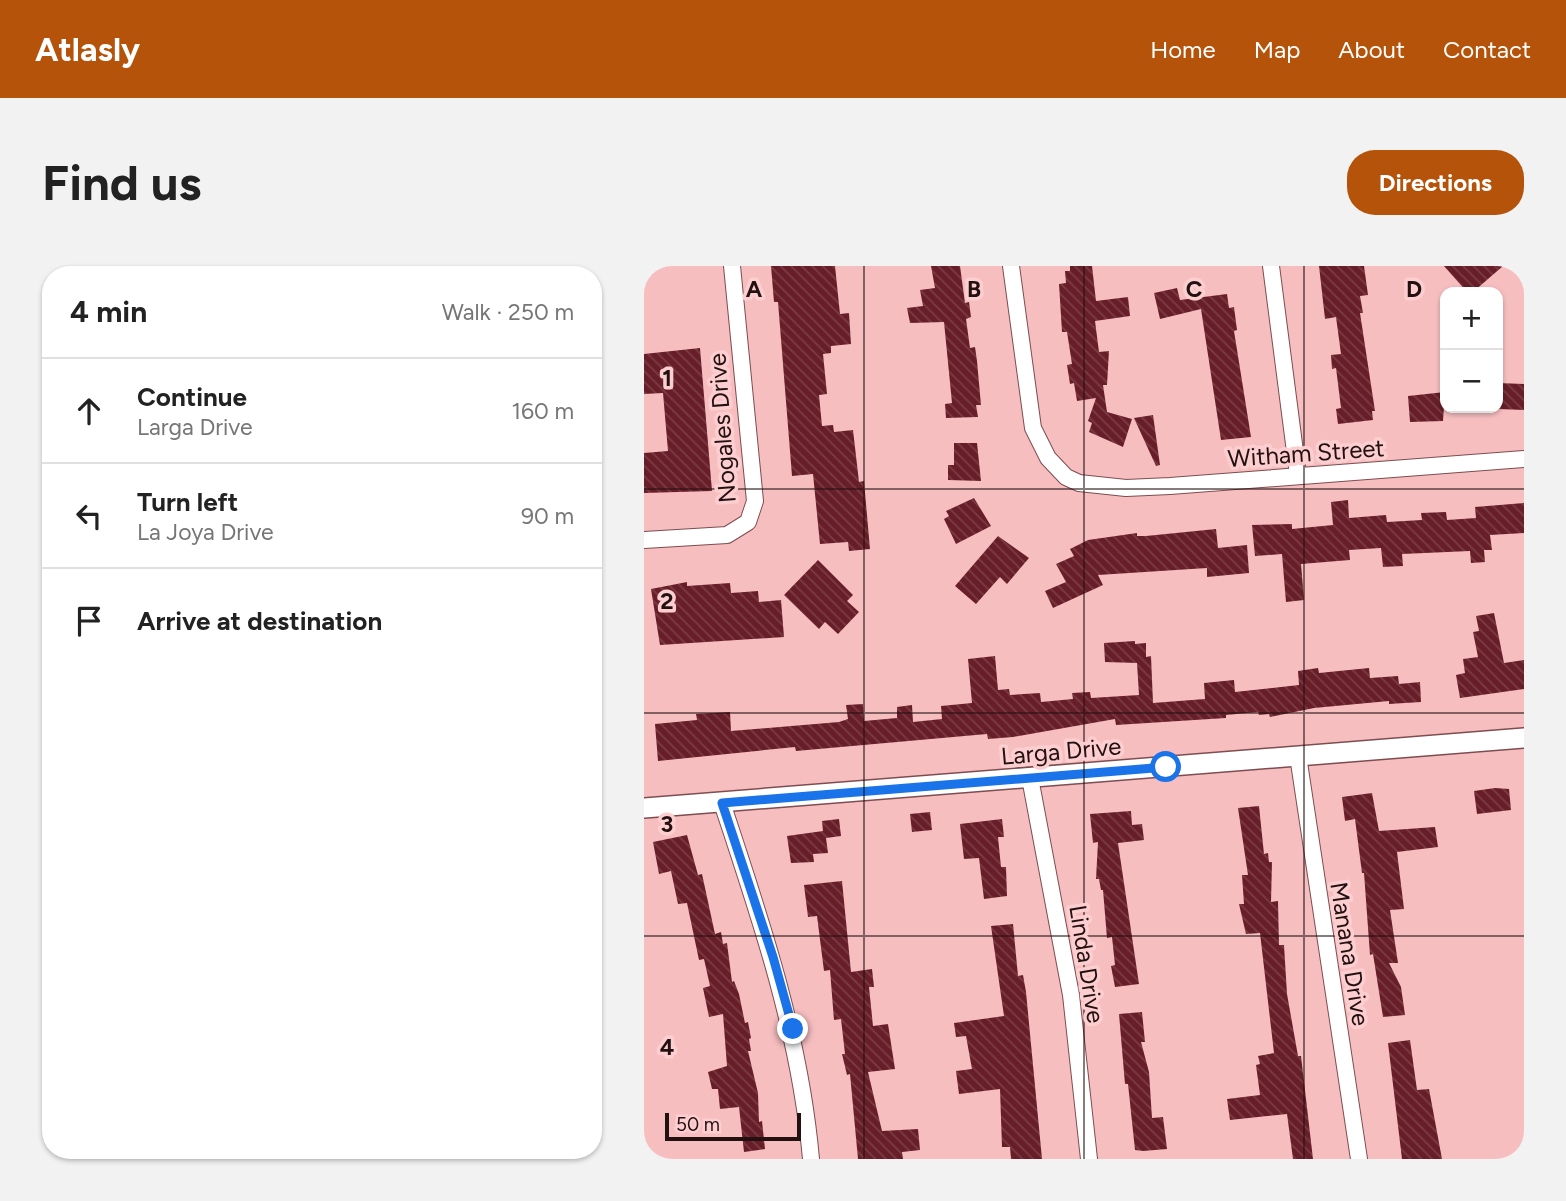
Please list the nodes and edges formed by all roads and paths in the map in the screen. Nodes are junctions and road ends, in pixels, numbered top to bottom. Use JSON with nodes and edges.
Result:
{"nodes":[{"id":1,"x":732,"y":266,"type":"edge"},
{"id":2,"x":1011,"y":266,"type":"edge"},
{"id":3,"x":1271,"y":266,"type":"edge"},
{"id":4,"x":1524,"y":459,"type":"edge"},
{"id":5,"x":1298,"y":475,"type":"junction"},
{"id":6,"x":644,"y":540,"type":"edge"},
{"id":7,"x":1524,"y":738,"type":"edge"},
{"id":8,"x":1297,"y":757,"type":"junction"},
{"id":9,"x":1030,"y":778,"type":"junction"},
{"id":10,"x":722,"y":803,"type":"junction"},
{"id":11,"x":644,"y":808,"type":"edge"},
{"id":12,"x":811,"y":1159,"type":"edge"},
{"id":13,"x":1089,"y":1159,"type":"edge"},
{"id":14,"x":1359,"y":1159,"type":"edge"}],
"edges":[{"from":1,"to":6,"type":"street","name":"Nogales Drive"},
{"from":2,"to":5,"type":"street","name":"Witham Street"},
{"from":3,"to":5,"type":"street"},
{"from":4,"to":5,"type":"street","name":"Witham Street"},
{"from":7,"to":8,"type":"street","name":"Larga Drive"},
{"from":8,"to":9,"type":"street","name":"Larga Drive"},
{"from":8,"to":14,"type":"street","name":"Manana Drive"},
{"from":9,"to":10,"type":"street","name":"Larga Drive"},
{"from":9,"to":13,"type":"street","name":"Linda Drive"},
{"from":10,"to":11,"type":"street","name":"Larga Drive"},
{"from":10,"to":12,"type":"street"}]}
